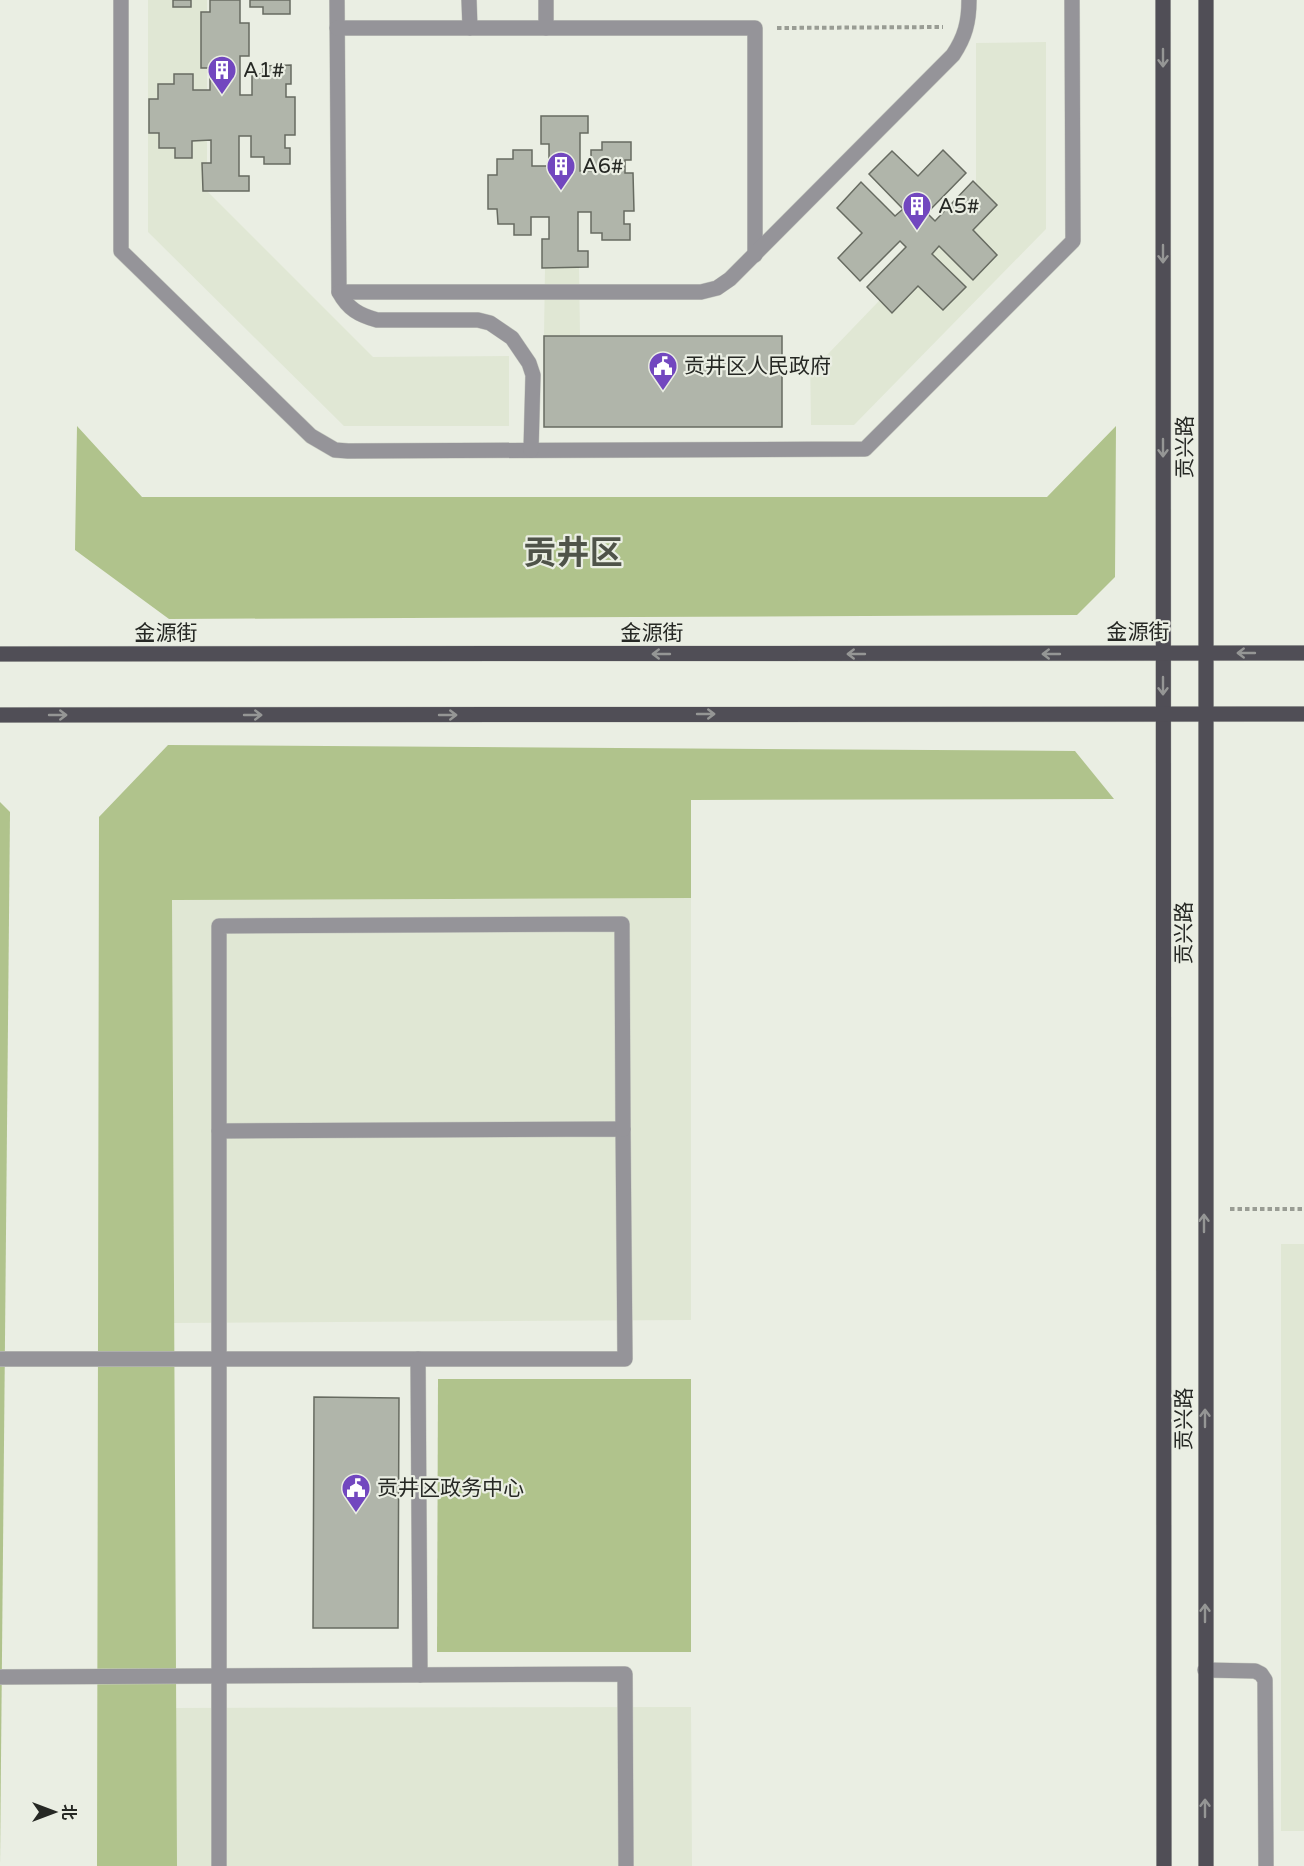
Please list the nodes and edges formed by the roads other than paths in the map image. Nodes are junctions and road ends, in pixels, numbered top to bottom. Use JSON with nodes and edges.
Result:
{"nodes":[{"id":1,"x":121,"y":0,"type":"edge"},
{"id":2,"x":337,"y":0,"type":"edge"},
{"id":3,"x":469,"y":0,"type":"edge"},
{"id":4,"x":546,"y":0,"type":"edge"},
{"id":5,"x":969,"y":0,"type":"edge"},
{"id":6,"x":1072,"y":0,"type":"edge"},
{"id":7,"x":1163,"y":0,"type":"edge"},
{"id":8,"x":1206,"y":0,"type":"edge"},
{"id":9,"x":337,"y":28,"type":"junction"},
{"id":10,"x":470,"y":28,"type":"junction"},
{"id":11,"x":546,"y":28,"type":"junction"},
{"id":12,"x":755,"y":255,"type":"junction"},
{"id":13,"x":339,"y":292,"type":"junction"},
{"id":14,"x":531,"y":450,"type":"junction"},
{"id":15,"x":1304,"y":652,"type":"edge"},
{"id":16,"x":1163,"y":653,"type":"junction"},
{"id":17,"x":1206,"y":653,"type":"junction"},
{"id":18,"x":0,"y":654,"type":"edge"},
{"id":19,"x":1163,"y":714,"type":"junction"},
{"id":20,"x":1206,"y":714,"type":"junction"},
{"id":21,"x":1304,"y":714,"type":"edge"},
{"id":22,"x":0,"y":715,"type":"edge"},
{"id":23,"x":622,"y":1129,"type":"junction"},
{"id":24,"x":219,"y":1131,"type":"junction"},
{"id":25,"x":0,"y":1359,"type":"edge"},
{"id":26,"x":219,"y":1359,"type":"junction"},
{"id":27,"x":418,"y":1359,"type":"junction"},
{"id":28,"x":1205,"y":1670,"type":"junction"},
{"id":29,"x":420,"y":1675,"type":"junction"},
{"id":30,"x":219,"y":1676,"type":"junction"},
{"id":31,"x":0,"y":1677,"type":"edge"},
{"id":32,"x":219,"y":1866,"type":"edge"},
{"id":33,"x":626,"y":1866,"type":"edge"},
{"id":34,"x":1164,"y":1866,"type":"edge"},
{"id":35,"x":1206,"y":1866,"type":"edge"},
{"id":36,"x":1266,"y":1866,"type":"edge"}],
"edges":[{"from":1,"to":14,"type":"lane"},
{"from":2,"to":9,"type":"lane"},
{"from":3,"to":10,"type":"lane"},
{"from":4,"to":11,"type":"lane"},
{"from":5,"to":12,"type":"lane"},
{"from":6,"to":14,"type":"lane"},
{"from":7,"to":16,"type":"main road","name":"贡兴路","one_way":true},
{"from":8,"to":17,"type":"main road","name":"贡兴路"},
{"from":9,"to":10,"type":"lane"},
{"from":9,"to":13,"type":"lane"},
{"from":10,"to":11,"type":"lane"},
{"from":11,"to":12,"type":"lane"},
{"from":12,"to":13,"type":"lane"},
{"from":13,"to":14,"type":"lane"},
{"from":15,"to":17,"type":"main road","name":"金源街","one_way":true},
{"from":16,"to":17,"type":"main road","name":"金源街"},
{"from":16,"to":18,"type":"main road","name":"金源街","one_way":true},
{"from":16,"to":19,"type":"main road","name":"贡兴路","one_way":true},
{"from":17,"to":20,"type":"main road","name":"贡兴路"},
{"from":19,"to":20,"type":"main road"},
{"from":22,"to":19,"type":"main road","one_way":true},
{"from":19,"to":34,"type":"main road","name":"贡兴路"},
{"from":20,"to":21,"type":"main road"},
{"from":28,"to":20,"type":"main road","name":"贡兴路","one_way":true},
{"from":23,"to":24,"type":"lane"},
{"from":23,"to":24,"type":"lane"},
{"from":23,"to":27,"type":"lane"},
{"from":24,"to":26,"type":"lane"},
{"from":25,"to":26,"type":"lane"},
{"from":26,"to":27,"type":"lane"},
{"from":26,"to":30,"type":"lane"},
{"from":27,"to":29,"type":"lane"},
{"from":35,"to":28,"type":"main road","name":"贡兴路","one_way":true},
{"from":28,"to":36,"type":"lane"},
{"from":29,"to":30,"type":"lane"},
{"from":29,"to":33,"type":"lane"},
{"from":30,"to":31,"type":"lane"},
{"from":30,"to":32,"type":"lane"}]}
